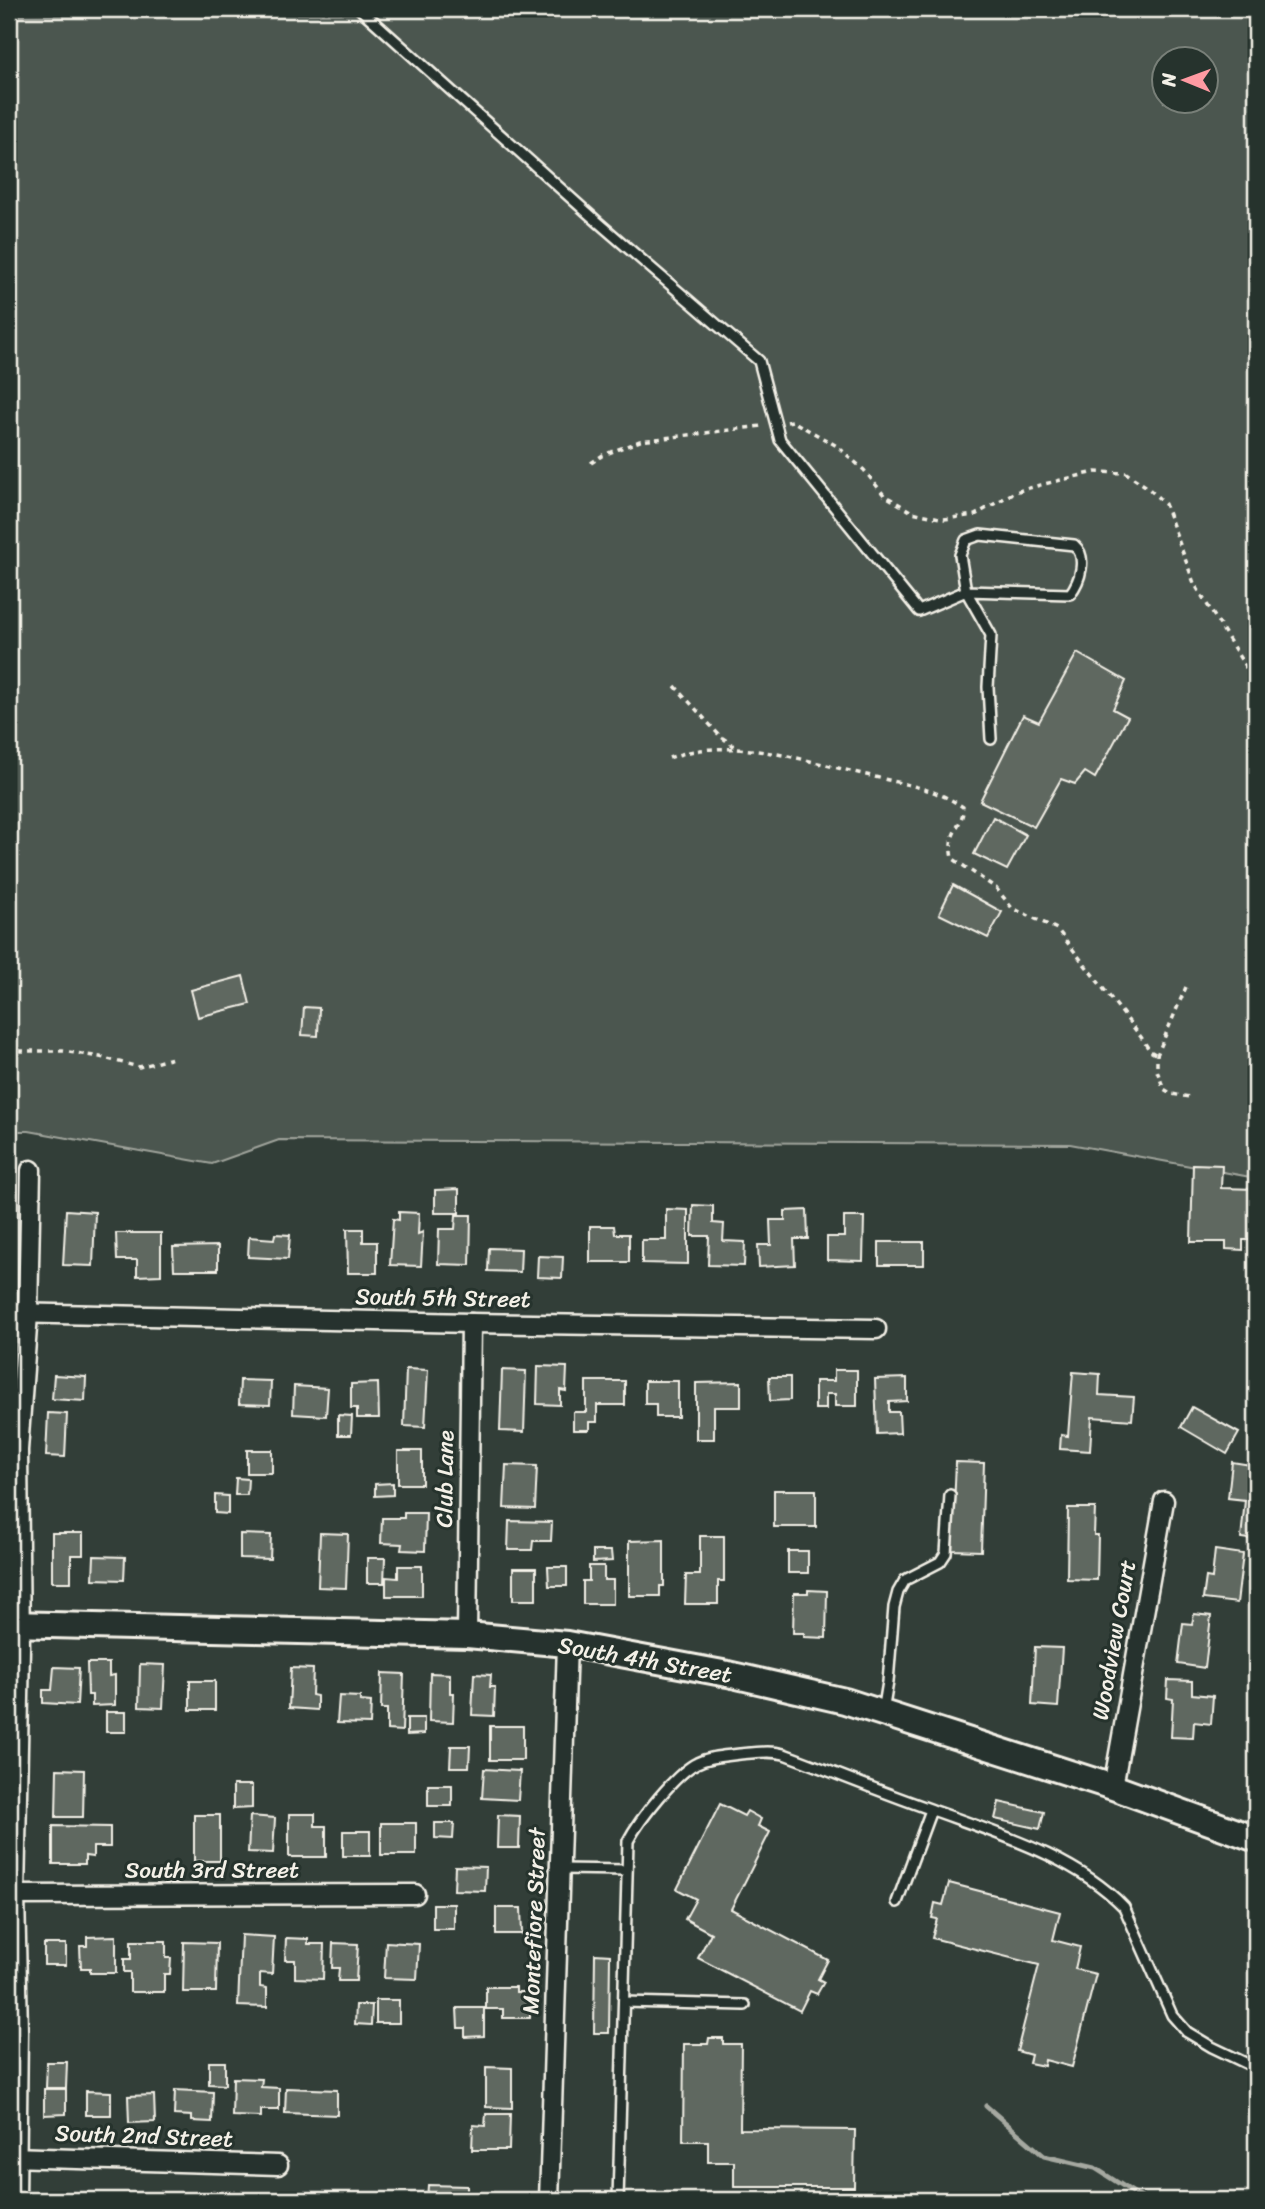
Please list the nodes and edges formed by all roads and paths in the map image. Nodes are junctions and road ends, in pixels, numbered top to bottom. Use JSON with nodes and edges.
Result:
{"nodes":[{"id":1,"x":360,"y":9,"type":"edge"},
{"id":2,"x":776,"y":424,"type":"junction"},
{"id":3,"x":591,"y":463,"type":"dead end"},
{"id":4,"x":966,"y":591,"type":"junction"},
{"id":5,"x":1256,"y":684,"type":"edge"},
{"id":6,"x":675,"y":686,"type":"dead end"},
{"id":7,"x":991,"y":739,"type":"dead end"},
{"id":8,"x":740,"y":750,"type":"junction"},
{"id":9,"x":669,"y":758,"type":"dead end"},
{"id":10,"x":1186,"y":986,"type":"dead end"},
{"id":11,"x":9,"y":1051,"type":"edge"},
{"id":12,"x":1157,"y":1055,"type":"junction"},
{"id":13,"x":173,"y":1058,"type":"dead end"},
{"id":14,"x":1189,"y":1097,"type":"dead end"},
{"id":15,"x":31,"y":1170,"type":"dead end"},
{"id":16,"x":9,"y":1313,"type":"edge"},
{"id":17,"x":28,"y":1314,"type":"junction"},
{"id":18,"x":471,"y":1323,"type":"junction"},
{"id":19,"x":876,"y":1329,"type":"dead end"},
{"id":20,"x":14,"y":1450,"type":"edge"},
{"id":21,"x":950,"y":1495,"type":"dead end"},
{"id":22,"x":1164,"y":1501,"type":"dead end"},
{"id":23,"x":14,"y":1624,"type":"edge"},
{"id":24,"x":467,"y":1635,"type":"junction"},
{"id":25,"x":566,"y":1644,"type":"junction"},
{"id":26,"x":883,"y":1714,"type":"junction"},
{"id":27,"x":13,"y":1759,"type":"edge"},
{"id":28,"x":1113,"y":1787,"type":"junction"},
{"id":29,"x":931,"y":1810,"type":"junction"},
{"id":30,"x":1256,"y":1839,"type":"edge"},
{"id":31,"x":561,"y":1869,"type":"junction"},
{"id":32,"x":627,"y":1870,"type":"junction"},
{"id":33,"x":415,"y":1894,"type":"dead end"},
{"id":34,"x":12,"y":1895,"type":"edge"},
{"id":35,"x":897,"y":1902,"type":"dead end"},
{"id":36,"x":624,"y":2002,"type":"junction"},
{"id":37,"x":745,"y":2005,"type":"dead end"},
{"id":38,"x":13,"y":2031,"type":"edge"},
{"id":39,"x":1256,"y":2068,"type":"edge"},
{"id":40,"x":13,"y":2157,"type":"edge"},
{"id":41,"x":278,"y":2165,"type":"dead end"},
{"id":42,"x":16,"y":2200,"type":"edge"},
{"id":43,"x":549,"y":2200,"type":"edge"},
{"id":44,"x":618,"y":2200,"type":"edge"}],
"edges":[{"from":1,"to":2,"type":"lane"},
{"from":2,"to":3,"type":"path"},
{"from":2,"to":4,"type":"lane"},
{"from":2,"to":5,"type":"path"},
{"from":4,"to":4,"type":"lane"},
{"from":4,"to":7,"type":"lane"},
{"from":6,"to":8,"type":"path"},
{"from":8,"to":9,"type":"path"},
{"from":8,"to":12,"type":"path"},
{"from":10,"to":12,"type":"path"},
{"from":11,"to":13,"type":"path"},
{"from":12,"to":14,"type":"path"},
{"from":15,"to":17,"type":"street"},
{"from":16,"to":17,"type":"street","name":"South 5th Street"},
{"from":17,"to":18,"type":"street","name":"South 5th Street"},
{"from":17,"to":20,"type":"street"},
{"from":18,"to":19,"type":"street","name":"South 5th Street"},
{"from":18,"to":24,"type":"street","name":"Club Lane"},
{"from":20,"to":23,"type":"street"},
{"from":21,"to":26,"type":"lane"},
{"from":22,"to":28,"type":"street","name":"Woodview Court"},
{"from":23,"to":24,"type":"main road","name":"South 4th Street"},
{"from":23,"to":27,"type":"street"},
{"from":24,"to":25,"type":"main road","name":"South 4th Street"},
{"from":25,"to":26,"type":"main road","name":"South 4th Street"},
{"from":25,"to":31,"type":"street","name":"Montefiore Street"},
{"from":26,"to":28,"type":"main road","name":"South 4th Street"},
{"from":27,"to":34,"type":"street"},
{"from":28,"to":30,"type":"main road","name":"South 4th Street"},
{"from":29,"to":32,"type":"lane"},
{"from":29,"to":35,"type":"lane"},
{"from":29,"to":39,"type":"lane"},
{"from":31,"to":32,"type":"lane"},
{"from":31,"to":43,"type":"street","name":"Montefiore Street"},
{"from":32,"to":36,"type":"lane"},
{"from":33,"to":34,"type":"street","name":"South 3rd Street"},
{"from":34,"to":38,"type":"street"},
{"from":36,"to":37,"type":"lane"},
{"from":36,"to":44,"type":"lane"},
{"from":38,"to":40,"type":"street"},
{"from":40,"to":41,"type":"street","name":"South 2nd Street"},
{"from":40,"to":42,"type":"street"}]}
